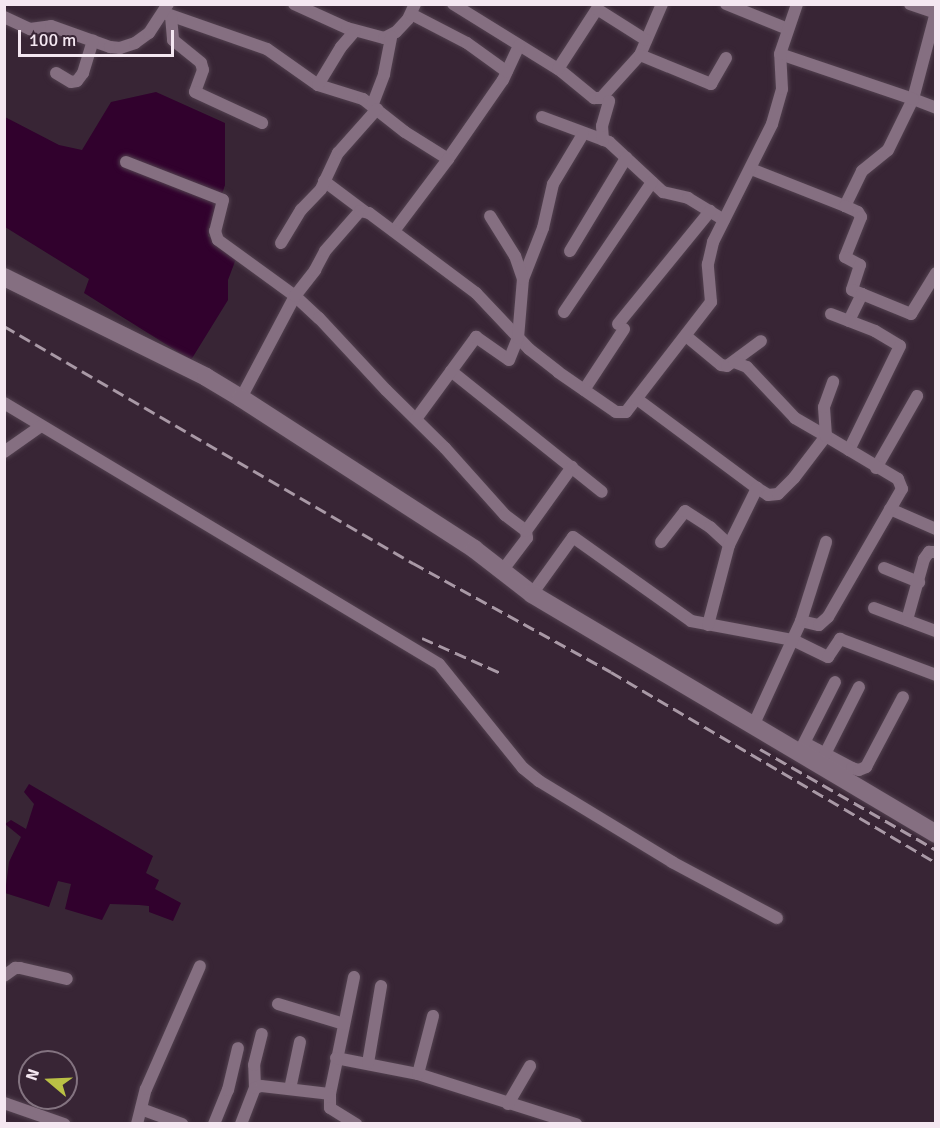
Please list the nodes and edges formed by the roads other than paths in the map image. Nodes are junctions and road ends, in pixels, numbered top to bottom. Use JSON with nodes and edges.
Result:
{"nodes":[{"id":1,"x":294,"y":4,"type":"edge"},
{"id":2,"x":453,"y":4,"type":"edge"},
{"id":3,"x":726,"y":4,"type":"edge"},
{"id":4,"x":797,"y":4,"type":"edge"},
{"id":5,"x":910,"y":4,"type":"edge"},
{"id":6,"x":661,"y":5,"type":"edge"},
{"id":7,"x":413,"y":9,"type":"edge"},
{"id":8,"x":168,"y":11,"type":"edge"},
{"id":9,"x":935,"y":12,"type":"edge"},
{"id":10,"x":4,"y":17,"type":"edge"},
{"id":11,"x":788,"y":29,"type":"junction"},
{"id":12,"x":356,"y":31,"type":"junction"},
{"id":13,"x":391,"y":37,"type":"junction"},
{"id":14,"x":646,"y":40,"type":"junction"},
{"id":15,"x":93,"y":41,"type":"junction"},
{"id":16,"x":519,"y":45,"type":"junction"},
{"id":17,"x":780,"y":54,"type":"junction"},
{"id":18,"x":640,"y":55,"type":"junction"},
{"id":19,"x":726,"y":58,"type":"dead end"},
{"id":20,"x":558,"y":69,"type":"junction"},
{"id":21,"x":507,"y":72,"type":"junction"},
{"id":22,"x":56,"y":73,"type":"dead end"},
{"id":23,"x":318,"y":85,"type":"junction"},
{"id":24,"x":913,"y":99,"type":"junction"},
{"id":25,"x":609,"y":101,"type":"dead end"},
{"id":26,"x":374,"y":107,"type":"junction"},
{"id":27,"x":936,"y":108,"type":"edge"},
{"id":28,"x":542,"y":117,"type":"dead end"},
{"id":29,"x":262,"y":123,"type":"dead end"},
{"id":30,"x":583,"y":134,"type":"junction"},
{"id":31,"x":603,"y":140,"type":"junction"},
{"id":32,"x":626,"y":158,"type":"junction"},
{"id":33,"x":448,"y":159,"type":"junction"},
{"id":34,"x":126,"y":162,"type":"dead end"},
{"id":35,"x":751,"y":169,"type":"junction"},
{"id":36,"x":324,"y":181,"type":"junction"},
{"id":37,"x":652,"y":182,"type":"junction"},
{"id":38,"x":845,"y":206,"type":"junction"},
{"id":39,"x":364,"y":211,"type":"junction"},
{"id":40,"x":710,"y":211,"type":"junction"},
{"id":41,"x":490,"y":216,"type":"dead end"},
{"id":42,"x":724,"y":220,"type":"junction"},
{"id":43,"x":394,"y":231,"type":"junction"},
{"id":44,"x":693,"y":235,"type":"junction"},
{"id":45,"x":713,"y":242,"type":"junction"},
{"id":46,"x":282,"y":243,"type":"dead end"},
{"id":47,"x":570,"y":250,"type":"dead end"},
{"id":48,"x":936,"y":273,"type":"edge"},
{"id":49,"x":4,"y":277,"type":"edge"},
{"id":50,"x":523,"y":279,"type":"junction"},
{"id":51,"x":862,"y":294,"type":"junction"},
{"id":52,"x":295,"y":296,"type":"junction"},
{"id":53,"x":564,"y":312,"type":"dead end"},
{"id":54,"x":831,"y":314,"type":"dead end"},
{"id":55,"x":849,"y":321,"type":"junction"},
{"id":56,"x":686,"y":336,"type":"junction"},
{"id":57,"x":518,"y":338,"type":"junction"},
{"id":58,"x":761,"y":341,"type":"dead end"},
{"id":59,"x":734,"y":363,"type":"junction"},
{"id":60,"x":451,"y":371,"type":"junction"},
{"id":61,"x":833,"y":382,"type":"dead end"},
{"id":62,"x":584,"y":390,"type":"junction"},
{"id":63,"x":917,"y":396,"type":"dead end"},
{"id":64,"x":241,"y":398,"type":"junction"},
{"id":65,"x":637,"y":399,"type":"junction"},
{"id":66,"x":4,"y":403,"type":"edge"},
{"id":67,"x":416,"y":419,"type":"junction"},
{"id":68,"x":41,"y":426,"type":"junction"},
{"id":69,"x":826,"y":436,"type":"junction"},
{"id":70,"x":849,"y":450,"type":"junction"},
{"id":71,"x":4,"y":452,"type":"edge"},
{"id":72,"x":572,"y":467,"type":"junction"},
{"id":73,"x":876,"y":468,"type":"junction"},
{"id":74,"x":757,"y":488,"type":"junction"},
{"id":75,"x":603,"y":492,"type":"dead end"},
{"id":76,"x":890,"y":509,"type":"junction"},
{"id":77,"x":936,"y":529,"type":"edge"},
{"id":78,"x":526,"y":531,"type":"junction"},
{"id":79,"x":661,"y":542,"type":"dead end"},
{"id":80,"x":826,"y":542,"type":"dead end"},
{"id":81,"x":729,"y":545,"type":"junction"},
{"id":82,"x":936,"y":552,"type":"edge"},
{"id":83,"x":884,"y":568,"type":"dead end"},
{"id":84,"x":502,"y":571,"type":"junction"},
{"id":85,"x":919,"y":582,"type":"junction"},
{"id":86,"x":532,"y":594,"type":"junction"},
{"id":87,"x":874,"y":608,"type":"dead end"},
{"id":88,"x":907,"y":620,"type":"junction"},
{"id":89,"x":801,"y":621,"type":"junction"},
{"id":90,"x":708,"y":625,"type":"junction"},
{"id":91,"x":936,"y":631,"type":"edge"},
{"id":92,"x":793,"y":640,"type":"junction"},
{"id":93,"x":936,"y":675,"type":"edge"},
{"id":94,"x":836,"y":682,"type":"dead end"},
{"id":95,"x":859,"y":687,"type":"dead end"},
{"id":96,"x":903,"y":697,"type":"dead end"},
{"id":97,"x":753,"y":726,"type":"junction"},
{"id":98,"x":802,"y":748,"type":"junction"},
{"id":99,"x":825,"y":754,"type":"junction"},
{"id":100,"x":936,"y":834,"type":"edge"},
{"id":101,"x":777,"y":918,"type":"dead end"},
{"id":102,"x":200,"y":966,"type":"dead end"},
{"id":103,"x":4,"y":976,"type":"edge"},
{"id":104,"x":354,"y":977,"type":"dead end"},
{"id":105,"x":67,"y":979,"type":"dead end"},
{"id":106,"x":381,"y":986,"type":"dead end"},
{"id":107,"x":278,"y":1004,"type":"dead end"},
{"id":108,"x":433,"y":1016,"type":"dead end"},
{"id":109,"x":344,"y":1024,"type":"junction"},
{"id":110,"x":262,"y":1034,"type":"dead end"},
{"id":111,"x":300,"y":1042,"type":"dead end"},
{"id":112,"x":238,"y":1048,"type":"dead end"},
{"id":113,"x":336,"y":1058,"type":"junction"},
{"id":114,"x":368,"y":1064,"type":"junction"},
{"id":115,"x":530,"y":1066,"type":"dead end"},
{"id":116,"x":418,"y":1074,"type":"junction"},
{"id":117,"x":255,"y":1088,"type":"junction"},
{"id":118,"x":290,"y":1089,"type":"junction"},
{"id":119,"x":330,"y":1094,"type":"junction"},
{"id":120,"x":4,"y":1103,"type":"edge"},
{"id":121,"x":508,"y":1104,"type":"junction"},
{"id":122,"x":141,"y":1109,"type":"junction"},
{"id":123,"x":64,"y":1124,"type":"edge"},
{"id":124,"x":137,"y":1124,"type":"edge"},
{"id":125,"x":182,"y":1124,"type":"edge"},
{"id":126,"x":214,"y":1124,"type":"edge"},
{"id":127,"x":241,"y":1124,"type":"edge"},
{"id":128,"x":356,"y":1124,"type":"edge"},
{"id":129,"x":576,"y":1124,"type":"edge"}],
"edges":[{"from":1,"to":12,"type":"street"},
{"from":2,"to":16,"type":"street"},
{"from":3,"to":11,"type":"street"},
{"from":4,"to":11,"type":"street"},
{"from":5,"to":9,"type":"street"},
{"from":6,"to":14,"type":"street"},
{"from":7,"to":13,"type":"street"},
{"from":7,"to":21,"type":"street"},
{"from":8,"to":15,"type":"street"},
{"from":8,"to":23,"type":"street"},
{"from":8,"to":29,"type":"street"},
{"from":9,"to":24,"type":"street"},
{"from":10,"to":15,"type":"street"},
{"from":11,"to":17,"type":"street"},
{"from":12,"to":13,"type":"street"},
{"from":12,"to":23,"type":"street"},
{"from":13,"to":26,"type":"street"},
{"from":14,"to":18,"type":"street"},
{"from":14,"to":20,"type":"street"},
{"from":15,"to":22,"type":"street"},
{"from":16,"to":20,"type":"street"},
{"from":16,"to":21,"type":"street"},
{"from":17,"to":24,"type":"street"},
{"from":17,"to":35,"type":"street"},
{"from":18,"to":19,"type":"street"},
{"from":18,"to":20,"type":"street"},
{"from":21,"to":33,"type":"street"},
{"from":23,"to":26,"type":"street"},
{"from":24,"to":27,"type":"street"},
{"from":24,"to":38,"type":"street"},
{"from":25,"to":31,"type":"street"},
{"from":26,"to":33,"type":"street"},
{"from":26,"to":36,"type":"street"},
{"from":28,"to":30,"type":"street"},
{"from":30,"to":31,"type":"street"},
{"from":30,"to":50,"type":"street"},
{"from":31,"to":32,"type":"street"},
{"from":32,"to":37,"type":"street"},
{"from":32,"to":47,"type":"street"},
{"from":33,"to":43,"type":"street"},
{"from":34,"to":52,"type":"street"},
{"from":35,"to":38,"type":"street"},
{"from":35,"to":42,"type":"street"},
{"from":36,"to":39,"type":"street"},
{"from":36,"to":46,"type":"street"},
{"from":37,"to":40,"type":"street"},
{"from":37,"to":53,"type":"street"},
{"from":38,"to":51,"type":"street"},
{"from":39,"to":43,"type":"street"},
{"from":39,"to":52,"type":"street"},
{"from":40,"to":42,"type":"street"},
{"from":40,"to":44,"type":"street"},
{"from":41,"to":50,"type":"street"},
{"from":42,"to":45,"type":"street"},
{"from":43,"to":57,"type":"street"},
{"from":44,"to":45,"type":"street"},
{"from":44,"to":62,"type":"street"},
{"from":45,"to":56,"type":"street"},
{"from":48,"to":51,"type":"street"},
{"from":49,"to":64,"type":"street"},
{"from":50,"to":57,"type":"street"},
{"from":51,"to":55,"type":"street"},
{"from":52,"to":64,"type":"street"},
{"from":52,"to":67,"type":"street"},
{"from":54,"to":55,"type":"street"},
{"from":55,"to":70,"type":"street"},
{"from":56,"to":59,"type":"street"},
{"from":56,"to":65,"type":"street"},
{"from":57,"to":60,"type":"street"},
{"from":57,"to":62,"type":"street"},
{"from":58,"to":59,"type":"street"},
{"from":59,"to":69,"type":"street"},
{"from":60,"to":67,"type":"street"},
{"from":60,"to":72,"type":"street"},
{"from":61,"to":69,"type":"street"},
{"from":62,"to":65,"type":"street"},
{"from":63,"to":73,"type":"street"},
{"from":64,"to":84,"type":"street"},
{"from":65,"to":74,"type":"street"},
{"from":66,"to":68,"type":"street"},
{"from":67,"to":78,"type":"street"},
{"from":68,"to":71,"type":"street"},
{"from":68,"to":101,"type":"street"},
{"from":69,"to":70,"type":"street"},
{"from":69,"to":74,"type":"street"},
{"from":70,"to":73,"type":"street"},
{"from":72,"to":75,"type":"street"},
{"from":72,"to":78,"type":"street"},
{"from":73,"to":76,"type":"street"},
{"from":74,"to":81,"type":"street"},
{"from":76,"to":77,"type":"street"},
{"from":76,"to":89,"type":"street"},
{"from":78,"to":84,"type":"street"},
{"from":79,"to":81,"type":"street"},
{"from":80,"to":89,"type":"street"},
{"from":81,"to":90,"type":"street"},
{"from":82,"to":85,"type":"street"},
{"from":83,"to":85,"type":"street"},
{"from":84,"to":86,"type":"street"},
{"from":85,"to":88,"type":"street"},
{"from":86,"to":90,"type":"street"},
{"from":86,"to":97,"type":"street"},
{"from":87,"to":88,"type":"street"},
{"from":88,"to":91,"type":"street"},
{"from":89,"to":92,"type":"street"},
{"from":90,"to":92,"type":"street"},
{"from":92,"to":93,"type":"street"},
{"from":92,"to":97,"type":"street"},
{"from":94,"to":98,"type":"street"},
{"from":95,"to":99,"type":"street"},
{"from":96,"to":99,"type":"street"},
{"from":97,"to":98,"type":"street"},
{"from":98,"to":99,"type":"street"},
{"from":98,"to":100,"type":"street"},
{"from":102,"to":122,"type":"street"},
{"from":103,"to":105,"type":"street"},
{"from":104,"to":109,"type":"street"},
{"from":106,"to":114,"type":"street"},
{"from":107,"to":109,"type":"street"},
{"from":108,"to":116,"type":"street"},
{"from":109,"to":113,"type":"street"},
{"from":110,"to":117,"type":"street"},
{"from":111,"to":118,"type":"street"},
{"from":112,"to":126,"type":"street"},
{"from":113,"to":114,"type":"street"},
{"from":113,"to":119,"type":"street"},
{"from":114,"to":116,"type":"street"},
{"from":115,"to":121,"type":"street"},
{"from":116,"to":121,"type":"street"},
{"from":117,"to":118,"type":"street"},
{"from":117,"to":127,"type":"street"},
{"from":118,"to":119,"type":"street"},
{"from":119,"to":128,"type":"street"},
{"from":120,"to":123,"type":"street"},
{"from":121,"to":129,"type":"street"},
{"from":122,"to":124,"type":"street"},
{"from":122,"to":125,"type":"street"}]}
